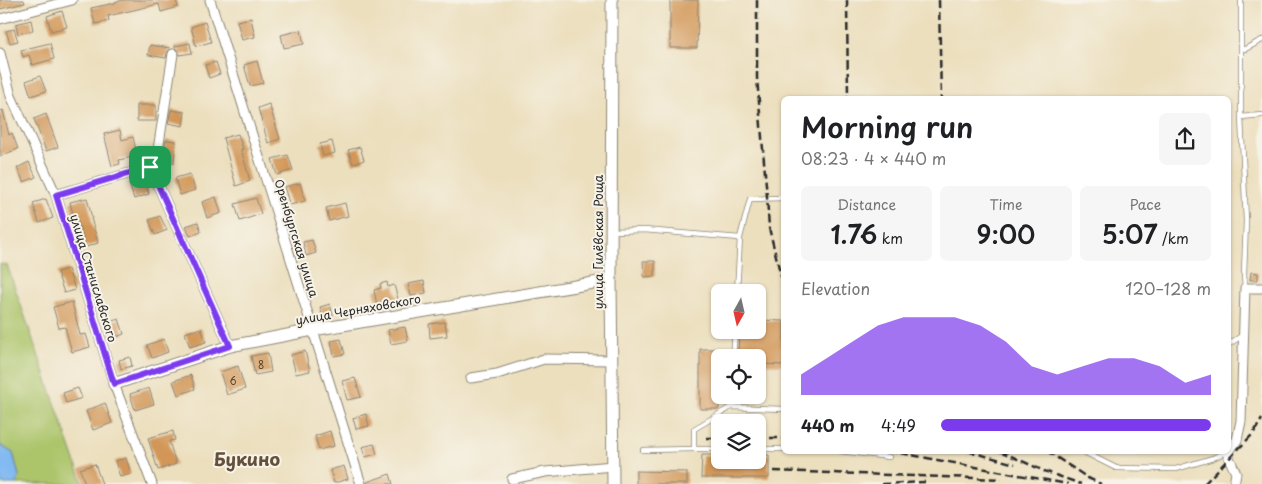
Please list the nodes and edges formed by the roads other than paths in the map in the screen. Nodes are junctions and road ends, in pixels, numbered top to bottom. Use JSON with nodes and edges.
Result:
{"nodes":[{"id":1,"x":72,"y":0,"type":"edge"},
{"id":2,"x":210,"y":0,"type":"edge"},
{"id":3,"x":612,"y":0,"type":"edge"},
{"id":4,"x":1241,"y":0,"type":"edge"},
{"id":5,"x":0,"y":19,"type":"edge"},
{"id":6,"x":1262,"y":40,"type":"edge"},
{"id":7,"x":1245,"y":49,"type":"dead end"},
{"id":8,"x":0,"y":53,"type":"edge"},
{"id":9,"x":173,"y":54,"type":"dead end"},
{"id":10,"x":1262,"y":115,"type":"edge"},
{"id":11,"x":1241,"y":117,"type":"junction"},
{"id":12,"x":150,"y":167,"type":"junction"},
{"id":13,"x":56,"y":195,"type":"junction"},
{"id":14,"x":781,"y":198,"type":"edge"},
{"id":15,"x":612,"y":231,"type":"junction"},
{"id":16,"x":740,"y":238,"type":"junction"},
{"id":17,"x":611,"y":280,"type":"junction"},
{"id":18,"x":737,"y":284,"type":"edge"},
{"id":19,"x":1245,"y":288,"type":"junction"},
{"id":20,"x":1262,"y":288,"type":"edge"},
{"id":21,"x":313,"y":330,"type":"junction"},
{"id":22,"x":1243,"y":335,"type":"junction"},
{"id":23,"x":1231,"y":343,"type":"edge"},
{"id":24,"x":230,"y":346,"type":"junction"},
{"id":25,"x":612,"y":360,"type":"junction"},
{"id":26,"x":471,"y":378,"type":"dead end"},
{"id":27,"x":114,"y":384,"type":"junction"},
{"id":28,"x":731,"y":404,"type":"edge"},
{"id":29,"x":731,"y":408,"type":"junction"},
{"id":30,"x":781,"y":409,"type":"edge"},
{"id":31,"x":694,"y":449,"type":"junction"},
{"id":32,"x":711,"y":449,"type":"edge"},
{"id":33,"x":766,"y":449,"type":"edge"},
{"id":34,"x":781,"y":449,"type":"edge"},
{"id":35,"x":1231,"y":449,"type":"edge"},
{"id":36,"x":643,"y":450,"type":"dead end"},
{"id":37,"x":864,"y":454,"type":"edge"},
{"id":38,"x":1088,"y":454,"type":"edge"},
{"id":39,"x":1224,"y":454,"type":"edge"},
{"id":40,"x":1229,"y":454,"type":"edge"},
{"id":41,"x":889,"y":457,"type":"dead end"},
{"id":42,"x":613,"y":466,"type":"junction"},
{"id":43,"x":512,"y":479,"type":"dead end"},
{"id":44,"x":152,"y":484,"type":"edge"},
{"id":45,"x":361,"y":484,"type":"edge"},
{"id":46,"x":613,"y":484,"type":"edge"},
{"id":47,"x":1234,"y":484,"type":"edge"}],
"edges":[{"from":1,"to":5,"type":"street"},
{"from":2,"to":21,"type":"street","name":"Оренбургская улица"},
{"from":3,"to":15,"type":"street","name":"улица Гилёвская Роща"},
{"from":4,"to":11,"type":"lane"},
{"from":6,"to":7,"type":"lane"},
{"from":8,"to":13,"type":"street","name":"улица Станиславского"},
{"from":9,"to":12,"type":"street"},
{"from":10,"to":11,"type":"lane"},
{"from":11,"to":19,"type":"lane"},
{"from":12,"to":13,"type":"street"},
{"from":12,"to":24,"type":"street"},
{"from":13,"to":27,"type":"street","name":"улица Станиславского"},
{"from":14,"to":16,"type":"lane"},
{"from":15,"to":16,"type":"lane"},
{"from":15,"to":17,"type":"street","name":"улица Гилёвская Роща"},
{"from":16,"to":18,"type":"lane"},
{"from":17,"to":21,"type":"street","name":"улица Черняховского"},
{"from":17,"to":25,"type":"street","name":"улица Гилёвская Роща"},
{"from":19,"to":20,"type":"street"},
{"from":19,"to":22,"type":"street"},
{"from":21,"to":24,"type":"street","name":"улица Черняховского"},
{"from":21,"to":45,"type":"street","name":"Оренбургская улица"},
{"from":22,"to":23,"type":"lane"},
{"from":22,"to":35,"type":"street"},
{"from":24,"to":27,"type":"street","name":"улица Черняховского"},
{"from":25,"to":26,"type":"street"},
{"from":25,"to":42,"type":"street","name":"улица Гилёвская Роща"},
{"from":27,"to":44,"type":"street","name":"улица Станиславского"},
{"from":28,"to":29,"type":"lane"},
{"from":29,"to":30,"type":"lane"},
{"from":29,"to":31,"type":"lane"},
{"from":31,"to":32,"type":"lane"},
{"from":31,"to":36,"type":"lane"},
{"from":33,"to":34,"type":"lane"},
{"from":37,"to":41,"type":"lane"},
{"from":38,"to":39,"type":"lane"},
{"from":40,"to":47,"type":"street"},
{"from":42,"to":43,"type":"street"},
{"from":42,"to":46,"type":"street","name":"улица Гилёвская Роща"}]}
